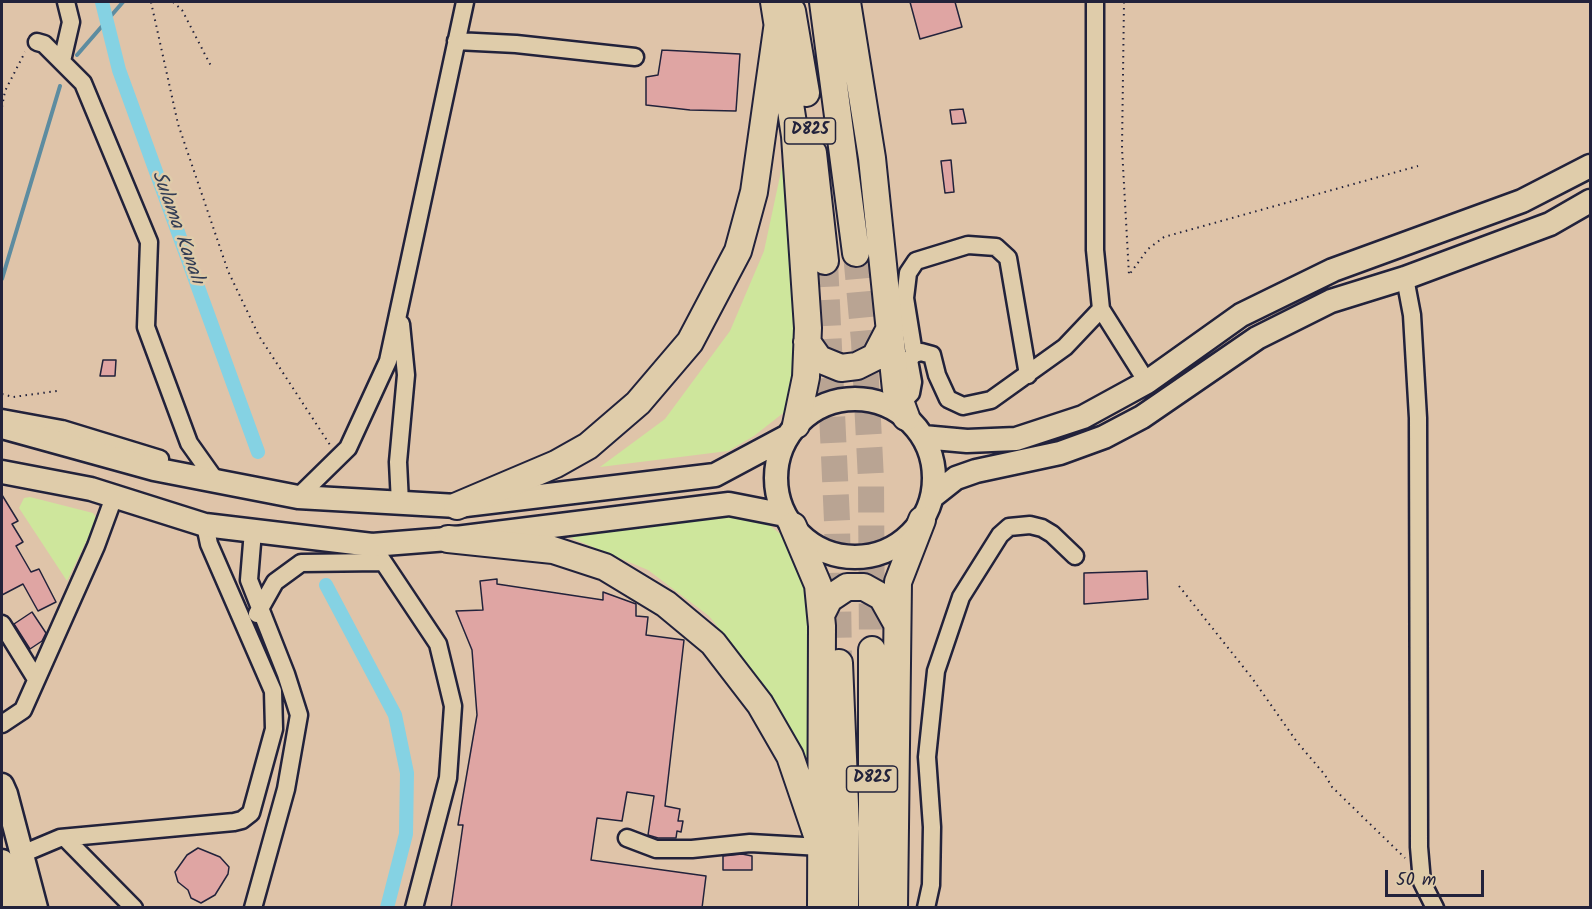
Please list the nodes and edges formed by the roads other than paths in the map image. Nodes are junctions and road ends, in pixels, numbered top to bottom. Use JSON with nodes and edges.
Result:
{"nodes":[{"id":1,"x":66,"y":2,"type":"edge"},
{"id":2,"x":465,"y":2,"type":"edge"},
{"id":3,"x":823,"y":2,"type":"edge"},
{"id":4,"x":847,"y":2,"type":"edge"},
{"id":5,"x":1095,"y":2,"type":"edge"},
{"id":6,"x":781,"y":8,"type":"edge"},
{"id":7,"x":456,"y":41,"type":"junction"},
{"id":8,"x":37,"y":42,"type":"road end"},
{"id":9,"x":635,"y":57,"type":"dead end"},
{"id":10,"x":62,"y":61,"type":"junction"},
{"id":11,"x":1590,"y":166,"type":"edge"},
{"id":12,"x":1590,"y":201,"type":"edge"},
{"id":13,"x":855,"y":252,"type":"tunnel mouth"},
{"id":14,"x":825,"y":261,"type":"tunnel mouth"},
{"id":15,"x":1405,"y":278,"type":"junction"},
{"id":16,"x":399,"y":308,"type":"junction"},
{"id":17,"x":1101,"y":309,"type":"junction"},
{"id":18,"x":888,"y":332,"type":"junction"},
{"id":19,"x":807,"y":342,"type":"junction"},
{"id":20,"x":914,"y":354,"type":"junction"},
{"id":21,"x":1028,"y":375,"type":"junction"},
{"id":22,"x":1147,"y":382,"type":"junction"},
{"id":23,"x":904,"y":410,"type":"junction"},
{"id":24,"x":2,"y":417,"type":"edge"},
{"id":25,"x":2,"y":427,"type":"edge"},
{"id":26,"x":792,"y":430,"type":"junction"},
{"id":27,"x":923,"y":436,"type":"junction"},
{"id":28,"x":2,"y":472,"type":"edge"},
{"id":29,"x":213,"y":477,"type":"junction"},
{"id":30,"x":114,"y":497,"type":"junction"},
{"id":31,"x":298,"y":497,"type":"junction"},
{"id":32,"x":400,"y":503,"type":"junction"},
{"id":33,"x":457,"y":506,"type":"junction"},
{"id":34,"x":927,"y":509,"type":"junction"},
{"id":35,"x":789,"y":521,"type":"junction"},
{"id":36,"x":205,"y":525,"type":"junction"},
{"id":37,"x":253,"y":531,"type":"junction"},
{"id":38,"x":448,"y":539,"type":"junction"},
{"id":39,"x":378,"y":554,"type":"junction"},
{"id":40,"x":1075,"y":556,"type":"dead end"},
{"id":41,"x":260,"y":608,"type":"junction"},
{"id":42,"x":821,"y":615,"type":"junction"},
{"id":43,"x":896,"y":622,"type":"junction"},
{"id":44,"x":2,"y":624,"type":"edge"},
{"id":45,"x":249,"y":634,"type":"junction"},
{"id":46,"x":872,"y":650,"type":"tunnel mouth"},
{"id":47,"x":839,"y":663,"type":"tunnel mouth"},
{"id":48,"x":36,"y":679,"type":"junction"},
{"id":49,"x":2,"y":724,"type":"edge"},
{"id":50,"x":2,"y":785,"type":"edge"},
{"id":51,"x":65,"y":837,"type":"junction"},
{"id":52,"x":627,"y":838,"type":"dead end"},
{"id":53,"x":821,"y":847,"type":"junction"},
{"id":54,"x":12,"y":858,"type":"edge"},
{"id":55,"x":1421,"y":878,"type":"junction"},
{"id":56,"x":14,"y":908,"type":"edge"},
{"id":57,"x":36,"y":908,"type":"edge"},
{"id":58,"x":134,"y":908,"type":"edge"},
{"id":59,"x":253,"y":908,"type":"edge"},
{"id":60,"x":414,"y":908,"type":"edge"},
{"id":61,"x":820,"y":908,"type":"edge"},
{"id":62,"x":845,"y":908,"type":"edge"},
{"id":63,"x":872,"y":908,"type":"edge"},
{"id":64,"x":894,"y":908,"type":"edge"},
{"id":65,"x":926,"y":908,"type":"edge"},
{"id":66,"x":1421,"y":908,"type":"edge"},
{"id":67,"x":1435,"y":908,"type":"edge"}],
"edges":[{"from":1,"to":10,"type":"street"},
{"from":2,"to":7,"type":"street"},
{"from":3,"to":13,"type":"highway","number":"D825"},
{"from":4,"to":18,"type":"highway"},
{"from":5,"to":17,"type":"street"},
{"from":6,"to":14,"type":"highway","number":"D825"},
{"from":6,"to":19,"type":"highway"},
{"from":6,"to":33,"type":"highway"},
{"from":7,"to":9,"type":"street"},
{"from":7,"to":16,"type":"street"},
{"from":8,"to":10,"type":"street"},
{"from":10,"to":29,"type":"street"},
{"from":11,"to":22,"type":"main road"},
{"from":12,"to":15,"type":"main road"},
{"from":15,"to":34,"type":"main road"},
{"from":15,"to":55,"type":"street"},
{"from":16,"to":31,"type":"street"},
{"from":16,"to":32,"type":"street"},
{"from":17,"to":21,"type":"street"},
{"from":17,"to":22,"type":"street"},
{"from":18,"to":19,"type":"highway"},
{"from":18,"to":23,"type":"highway"},
{"from":19,"to":26,"type":"highway"},
{"from":20,"to":21,"type":"street"},
{"from":20,"to":21,"type":"street"},
{"from":20,"to":23,"type":"street"},
{"from":22,"to":27,"type":"main road"},
{"from":23,"to":26,"type":"main road"},
{"from":23,"to":27,"type":"main road"},
{"from":24,"to":29,"type":"street"},
{"from":25,"to":29,"type":"main road"},
{"from":26,"to":33,"type":"main road"},
{"from":26,"to":35,"type":"main road"},
{"from":27,"to":34,"type":"main road"},
{"from":28,"to":30,"type":"main road"},
{"from":29,"to":31,"type":"main road"},
{"from":30,"to":36,"type":"main road"},
{"from":30,"to":48,"type":"street"},
{"from":31,"to":32,"type":"main road"},
{"from":32,"to":33,"type":"main road"},
{"from":34,"to":35,"type":"main road"},
{"from":34,"to":43,"type":"highway"},
{"from":35,"to":38,"type":"main road"},
{"from":35,"to":42,"type":"highway"},
{"from":36,"to":37,"type":"main road"},
{"from":36,"to":45,"type":"street"},
{"from":37,"to":39,"type":"main road"},
{"from":37,"to":41,"type":"street"},
{"from":38,"to":39,"type":"main road"},
{"from":38,"to":53,"type":"highway"},
{"from":39,"to":41,"type":"street"},
{"from":39,"to":60,"type":"street"},
{"from":40,"to":65,"type":"street"},
{"from":41,"to":45,"type":"street"},
{"from":41,"to":59,"type":"street"},
{"from":42,"to":43,"type":"highway"},
{"from":42,"to":53,"type":"highway"},
{"from":43,"to":64,"type":"highway"},
{"from":44,"to":48,"type":"street"},
{"from":45,"to":51,"type":"street"},
{"from":46,"to":63,"type":"highway","number":"D825"},
{"from":47,"to":62,"type":"highway","number":"D825"},
{"from":48,"to":49,"type":"street"},
{"from":50,"to":54,"type":"main road"},
{"from":51,"to":54,"type":"street"},
{"from":51,"to":58,"type":"street"},
{"from":52,"to":53,"type":"street"},
{"from":53,"to":61,"type":"highway"},
{"from":54,"to":56,"type":"main road"},
{"from":54,"to":57,"type":"main road"},
{"from":55,"to":66,"type":"street"},
{"from":55,"to":67,"type":"street"}]}
